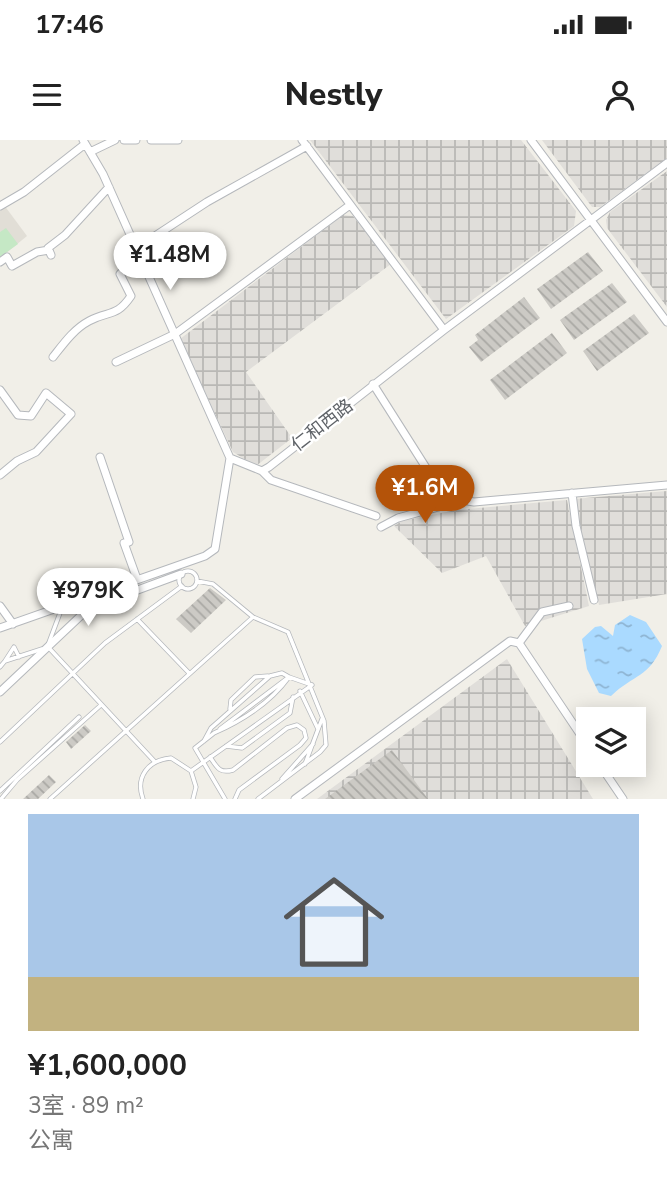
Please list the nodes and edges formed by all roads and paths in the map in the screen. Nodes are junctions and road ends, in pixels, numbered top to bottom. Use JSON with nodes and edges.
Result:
{"nodes":[{"id":1,"x":115,"y":140,"type":"edge"},
{"id":2,"x":124,"y":140,"type":"edge"},
{"id":3,"x":136,"y":140,"type":"edge"},
{"id":4,"x":151,"y":140,"type":"edge"},
{"id":5,"x":178,"y":140,"type":"edge"},
{"id":6,"x":531,"y":140,"type":"edge"},
{"id":7,"x":84,"y":142,"type":"edge"},
{"id":8,"x":304,"y":143,"type":"edge"},
{"id":9,"x":90,"y":152,"type":"junction"},
{"id":10,"x":667,"y":163,"type":"edge"},
{"id":11,"x":109,"y":187,"type":"junction"},
{"id":12,"x":0,"y":205,"type":"edge"},
{"id":13,"x":350,"y":205,"type":"junction"},
{"id":14,"x":591,"y":220,"type":"junction"},
{"id":15,"x":134,"y":245,"type":"junction"},
{"id":16,"x":139,"y":256,"type":"junction"},
{"id":17,"x":0,"y":262,"type":"edge"},
{"id":18,"x":667,"y":322,"type":"edge"},
{"id":19,"x":444,"y":330,"type":"junction"},
{"id":20,"x":175,"y":334,"type":"junction"},
{"id":21,"x":53,"y":357,"type":"dead end"},
{"id":22,"x":116,"y":362,"type":"dead end"},
{"id":23,"x":373,"y":384,"type":"junction"},
{"id":24,"x":0,"y":390,"type":"edge"},
{"id":25,"x":100,"y":457,"type":"dead end"},
{"id":26,"x":230,"y":458,"type":"junction"},
{"id":27,"x":262,"y":471,"type":"junction"},
{"id":28,"x":0,"y":475,"type":"edge"},
{"id":29,"x":667,"y":485,"type":"edge"},
{"id":30,"x":572,"y":493,"type":"junction"},
{"id":31,"x":461,"y":501,"type":"junction"},
{"id":32,"x":376,"y":516,"type":"dead end"},
{"id":33,"x":381,"y":527,"type":"dead end"},
{"id":34,"x":181,"y":574,"type":"junction"},
{"id":35,"x":137,"y":579,"type":"junction"},
{"id":36,"x":197,"y":581,"type":"junction"},
{"id":37,"x":182,"y":586,"type":"junction"},
{"id":38,"x":594,"y":600,"type":"dead end"},
{"id":39,"x":0,"y":606,"type":"edge"},
{"id":40,"x":569,"y":606,"type":"dead end"},
{"id":41,"x":60,"y":613,"type":"dead end"},
{"id":42,"x":253,"y":617,"type":"junction"},
{"id":43,"x":137,"y":619,"type":"junction"},
{"id":44,"x":13,"y":624,"type":"junction"},
{"id":45,"x":0,"y":628,"type":"edge"},
{"id":46,"x":519,"y":643,"type":"junction"},
{"id":47,"x":47,"y":647,"type":"junction"},
{"id":48,"x":19,"y":657,"type":"junction"},
{"id":49,"x":5,"y":662,"type":"junction"},
{"id":50,"x":0,"y":667,"type":"edge"},
{"id":51,"x":73,"y":674,"type":"junction"},
{"id":52,"x":190,"y":674,"type":"junction"},
{"id":53,"x":270,"y":676,"type":"junction"},
{"id":54,"x":289,"y":677,"type":"junction"},
{"id":55,"x":312,"y":685,"type":"junction"},
{"id":56,"x":300,"y":691,"type":"junction"},
{"id":57,"x":0,"y":692,"type":"edge"},
{"id":58,"x":293,"y":696,"type":"junction"},
{"id":59,"x":101,"y":705,"type":"junction"},
{"id":60,"x":230,"y":711,"type":"junction"},
{"id":61,"x":79,"y":717,"type":"dead end"},
{"id":62,"x":323,"y":717,"type":"junction"},
{"id":63,"x":576,"y":728,"type":"edge"},
{"id":64,"x":318,"y":729,"type":"junction"},
{"id":65,"x":126,"y":731,"type":"junction"},
{"id":66,"x":204,"y":741,"type":"junction"},
{"id":67,"x":0,"y":742,"type":"edge"},
{"id":68,"x":313,"y":744,"type":"junction"},
{"id":69,"x":225,"y":746,"type":"junction"},
{"id":70,"x":210,"y":757,"type":"junction"},
{"id":71,"x":155,"y":762,"type":"junction"},
{"id":72,"x":202,"y":763,"type":"junction"},
{"id":73,"x":305,"y":764,"type":"junction"},
{"id":74,"x":191,"y":771,"type":"junction"},
{"id":75,"x":608,"y":777,"type":"edge"},
{"id":76,"x":280,"y":782,"type":"junction"},
{"id":77,"x":0,"y":791,"type":"edge"},
{"id":78,"x":1,"y":799,"type":"edge"},
{"id":79,"x":50,"y":799,"type":"edge"},
{"id":80,"x":143,"y":799,"type":"edge"},
{"id":81,"x":193,"y":799,"type":"edge"},
{"id":82,"x":225,"y":799,"type":"edge"},
{"id":83,"x":234,"y":799,"type":"edge"},
{"id":84,"x":258,"y":799,"type":"edge"},
{"id":85,"x":295,"y":799,"type":"edge"},
{"id":86,"x":623,"y":799,"type":"edge"}],
"edges":[{"from":1,"to":9,"type":"street"},
{"from":2,"to":3,"type":"street"},
{"from":4,"to":5,"type":"street"},
{"from":6,"to":14,"type":"street"},
{"from":7,"to":9,"type":"street"},
{"from":7,"to":12,"type":"street"},
{"from":8,"to":13,"type":"street"},
{"from":8,"to":15,"type":"street"},
{"from":9,"to":11,"type":"street"},
{"from":10,"to":14,"type":"street","name":"仁和西路"},
{"from":11,"to":15,"type":"street"},
{"from":11,"to":17,"type":"street"},
{"from":13,"to":19,"type":"street"},
{"from":13,"to":20,"type":"street"},
{"from":14,"to":18,"type":"street"},
{"from":14,"to":19,"type":"street","name":"仁和西路"},
{"from":15,"to":16,"type":"street"},
{"from":16,"to":20,"type":"street"},
{"from":16,"to":21,"type":"street"},
{"from":19,"to":23,"type":"street","name":"仁和西路"},
{"from":20,"to":22,"type":"street"},
{"from":20,"to":26,"type":"street"},
{"from":23,"to":27,"type":"street","name":"仁和西路"},
{"from":23,"to":31,"type":"street"},
{"from":24,"to":28,"type":"street"},
{"from":25,"to":35,"type":"street"},
{"from":26,"to":27,"type":"street"},
{"from":26,"to":35,"type":"street"},
{"from":27,"to":32,"type":"street"},
{"from":29,"to":30,"type":"street"},
{"from":30,"to":31,"type":"street"},
{"from":30,"to":38,"type":"street"},
{"from":31,"to":33,"type":"street"},
{"from":34,"to":36,"type":"lane"},
{"from":34,"to":37,"type":"lane"},
{"from":34,"to":47,"type":"street"},
{"from":35,"to":44,"type":"street"},
{"from":36,"to":37,"type":"lane"},
{"from":36,"to":42,"type":"lane"},
{"from":37,"to":43,"type":"lane"},
{"from":39,"to":44,"type":"street"},
{"from":40,"to":46,"type":"street"},
{"from":41,"to":47,"type":"lane"},
{"from":42,"to":52,"type":"lane"},
{"from":42,"to":55,"type":"lane"},
{"from":43,"to":51,"type":"lane"},
{"from":43,"to":52,"type":"lane"},
{"from":44,"to":45,"type":"street"},
{"from":46,"to":63,"type":"street"},
{"from":46,"to":85,"type":"street"},
{"from":47,"to":48,"type":"lane"},
{"from":47,"to":51,"type":"lane"},
{"from":47,"to":57,"type":"street"},
{"from":48,"to":49,"type":"lane"},
{"from":48,"to":49,"type":"lane"},
{"from":49,"to":50,"type":"lane"},
{"from":51,"to":59,"type":"lane"},
{"from":51,"to":67,"type":"lane"},
{"from":52,"to":65,"type":"lane"},
{"from":53,"to":54,"type":"lane"},
{"from":53,"to":60,"type":"lane"},
{"from":53,"to":60,"type":"lane"},
{"from":54,"to":55,"type":"lane"},
{"from":54,"to":66,"type":"lane"},
{"from":55,"to":56,"type":"lane"},
{"from":55,"to":62,"type":"lane"},
{"from":56,"to":58,"type":"lane"},
{"from":56,"to":64,"type":"lane"},
{"from":58,"to":69,"type":"lane"},
{"from":58,"to":69,"type":"lane"},
{"from":59,"to":65,"type":"lane"},
{"from":59,"to":78,"type":"lane"},
{"from":60,"to":66,"type":"lane"},
{"from":61,"to":77,"type":"lane"},
{"from":62,"to":64,"type":"lane"},
{"from":62,"to":73,"type":"lane"},
{"from":64,"to":68,"type":"lane"},
{"from":65,"to":71,"type":"lane"},
{"from":65,"to":79,"type":"lane"},
{"from":66,"to":72,"type":"lane"},
{"from":68,"to":73,"type":"lane"},
{"from":68,"to":76,"type":"lane"},
{"from":69,"to":70,"type":"lane"},
{"from":70,"to":72,"type":"lane"},
{"from":70,"to":83,"type":"lane"},
{"from":71,"to":74,"type":"lane"},
{"from":71,"to":80,"type":"lane"},
{"from":72,"to":74,"type":"lane"},
{"from":72,"to":82,"type":"lane"},
{"from":73,"to":76,"type":"lane"},
{"from":74,"to":81,"type":"lane"},
{"from":75,"to":86,"type":"street"},
{"from":76,"to":84,"type":"lane"}]}
